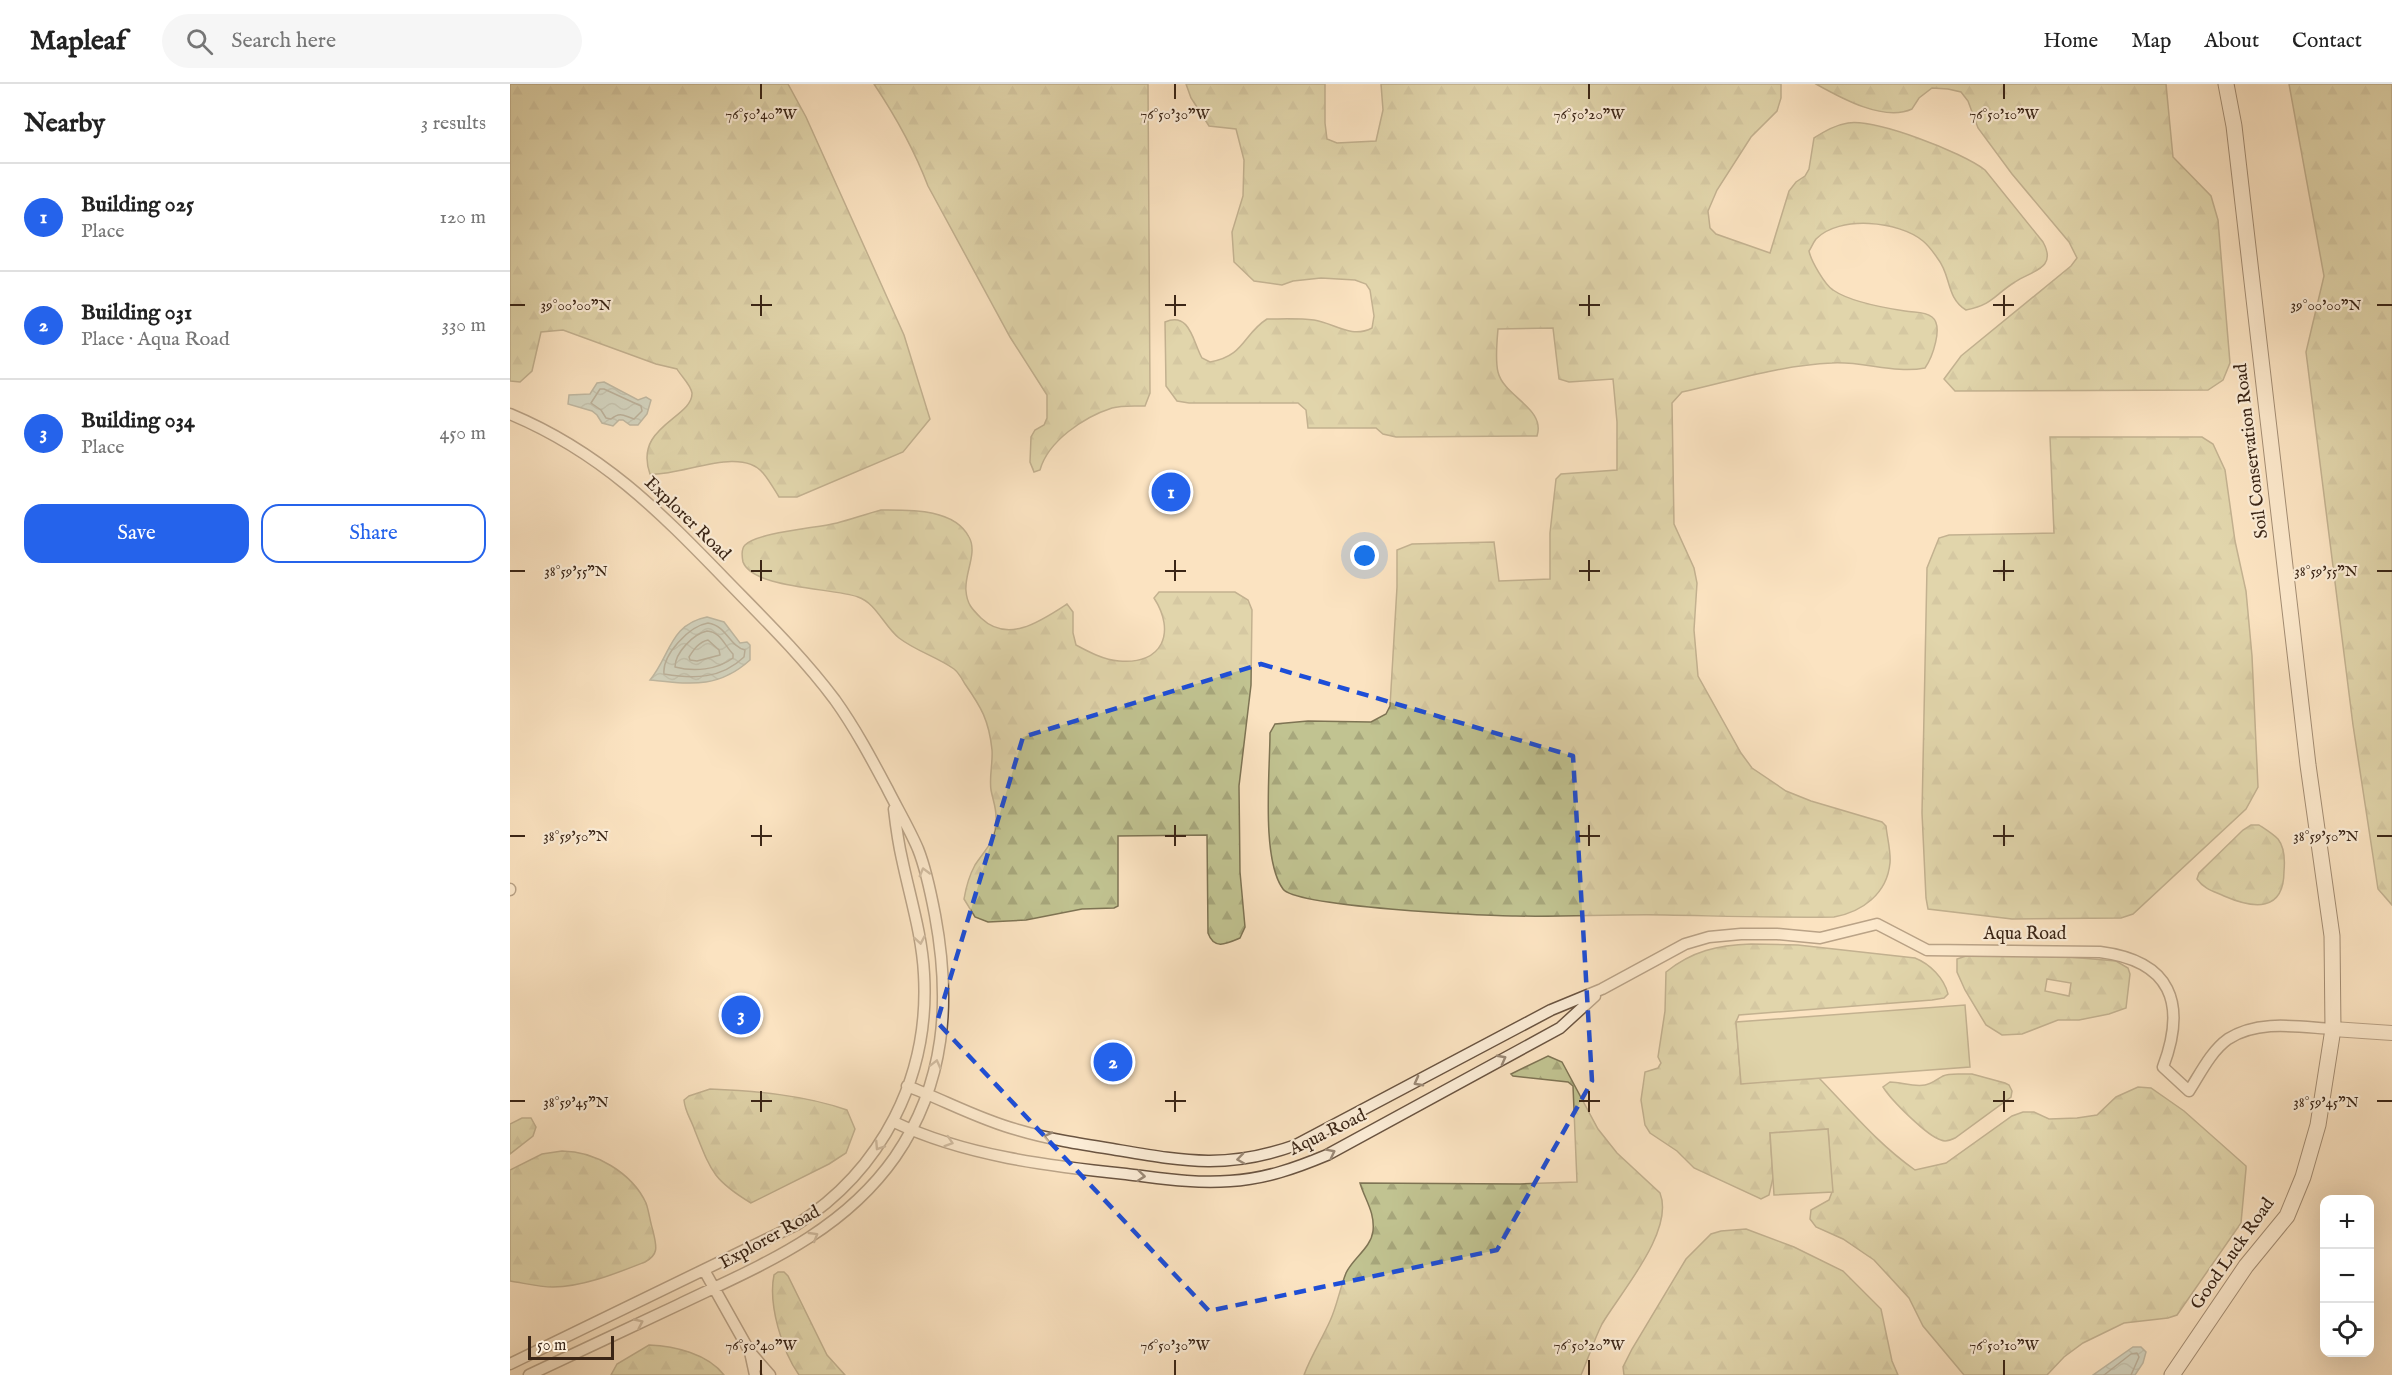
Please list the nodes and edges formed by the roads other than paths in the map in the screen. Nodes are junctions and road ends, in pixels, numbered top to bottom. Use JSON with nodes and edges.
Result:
{"nodes":[{"id":1,"x":2226,"y":84,"type":"edge"},
{"id":2,"x":510,"y":414,"type":"edge"},
{"id":3,"x":893,"y":800,"type":"junction"},
{"id":4,"x":1602,"y":989,"type":"junction"},
{"id":5,"x":2333,"y":1029,"type":"junction"},
{"id":6,"x":2392,"y":1033,"type":"edge"},
{"id":7,"x":907,"y":1086,"type":"junction"},
{"id":8,"x":926,"y":1094,"type":"junction"},
{"id":9,"x":894,"y":1122,"type":"junction"},
{"id":10,"x":912,"y":1130,"type":"junction"},
{"id":11,"x":704,"y":1270,"type":"junction"},
{"id":12,"x":713,"y":1288,"type":"junction"},
{"id":13,"x":750,"y":1352,"type":"junction"},
{"id":14,"x":510,"y":1365,"type":"edge"},
{"id":15,"x":530,"y":1375,"type":"edge"},
{"id":16,"x":755,"y":1375,"type":"edge"},
{"id":17,"x":770,"y":1375,"type":"edge"},
{"id":18,"x":2172,"y":1375,"type":"edge"}],
"edges":[{"from":1,"to":5,"type":"main road","name":"Soil Conservation Road"},
{"from":2,"to":3,"type":"street","name":"Explorer Road"},
{"from":3,"to":7,"type":"street","name":"Explorer Road","one_way":true},
{"from":8,"to":3,"type":"street","name":"Explorer Road","one_way":true},
{"from":4,"to":5,"type":"street","name":"Aqua Road"},
{"from":4,"to":8,"type":"street","name":"Aqua Road","one_way":true},
{"from":10,"to":4,"type":"street","name":"Aqua Road","one_way":true},
{"from":5,"to":6,"type":"street"},
{"from":5,"to":18,"type":"main road","name":"Good Luck Road"},
{"from":7,"to":8,"type":"street","name":"Aqua Road"},
{"from":7,"to":9,"type":"street","name":"Explorer Road"},
{"from":8,"to":10,"type":"street","name":"Explorer Road"},
{"from":9,"to":10,"type":"street","name":"Aqua Road"},
{"from":9,"to":11,"type":"street","name":"Explorer Road","one_way":true},
{"from":12,"to":10,"type":"street","name":"Explorer Road","one_way":true},
{"from":11,"to":12,"type":"street"},
{"from":11,"to":14,"type":"street","name":"Explorer Road"},
{"from":12,"to":13,"type":"street"},
{"from":15,"to":12,"type":"street","name":"Explorer Road","one_way":true},
{"from":13,"to":16,"type":"street"},
{"from":13,"to":17,"type":"street"}]}
